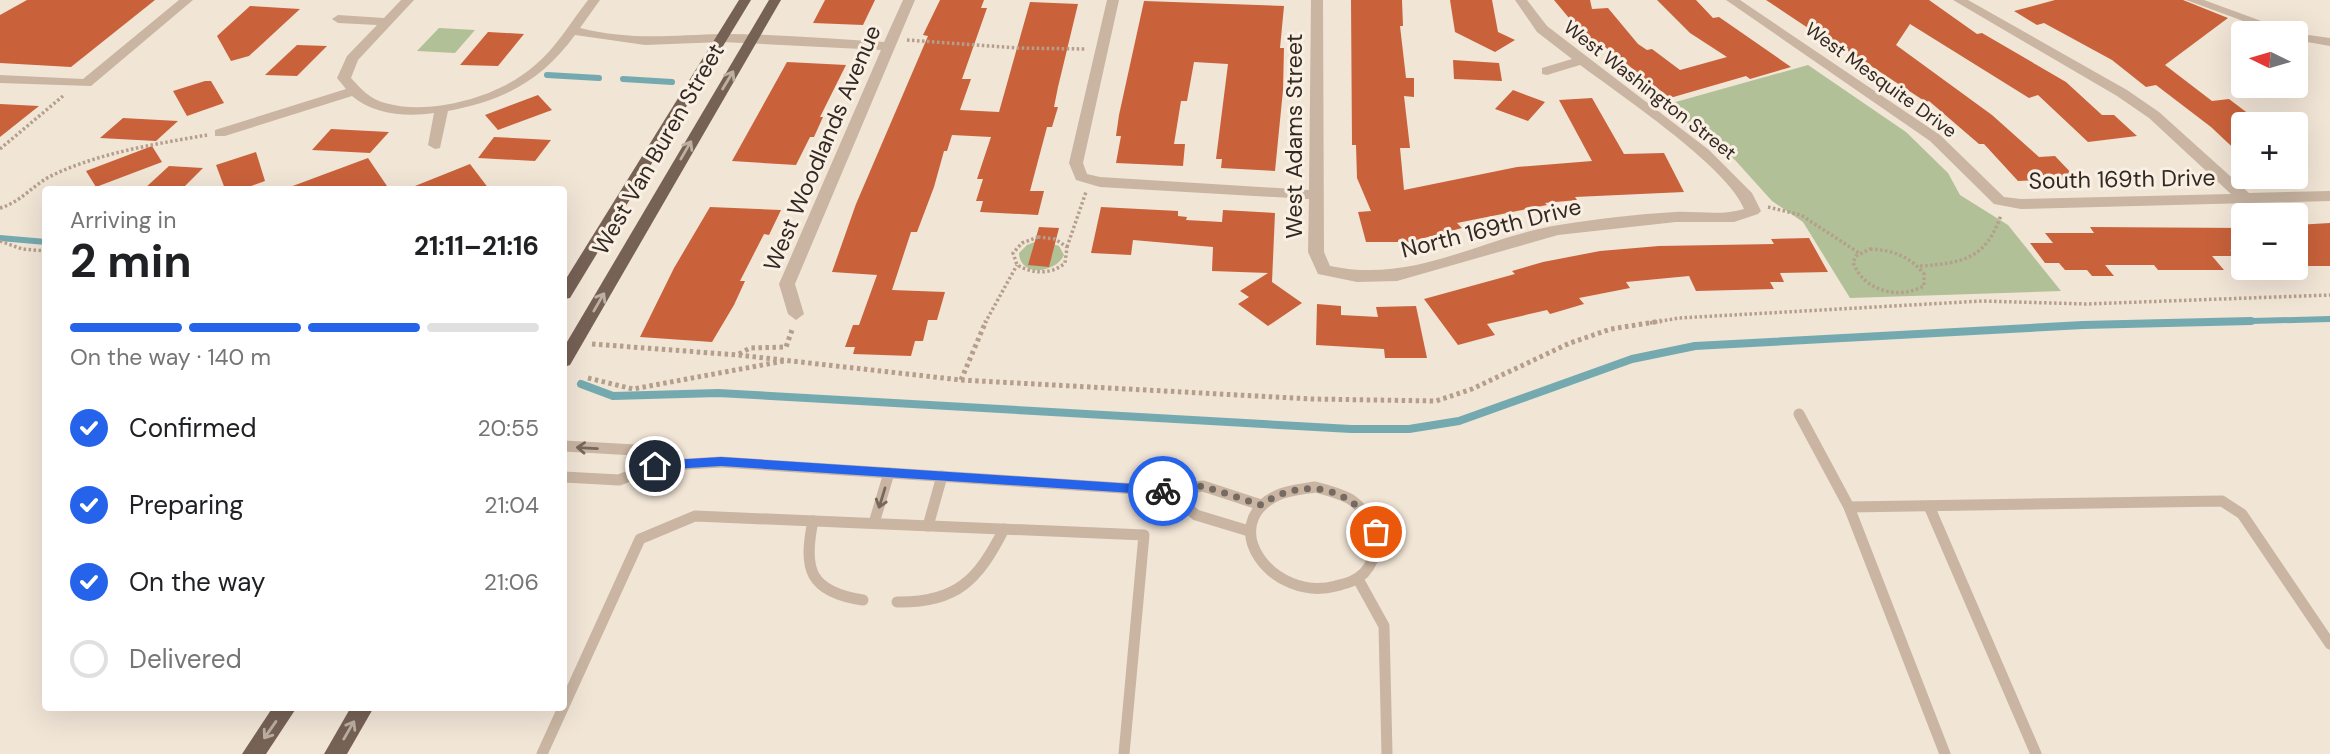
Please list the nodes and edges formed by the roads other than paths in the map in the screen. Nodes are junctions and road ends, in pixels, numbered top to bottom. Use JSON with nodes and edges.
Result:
{"nodes":[{"id":1,"x":187,"y":0,"type":"edge"},
{"id":2,"x":408,"y":0,"type":"edge"},
{"id":3,"x":594,"y":0,"type":"edge"},
{"id":4,"x":745,"y":0,"type":"edge"},
{"id":5,"x":775,"y":0,"type":"edge"},
{"id":6,"x":909,"y":0,"type":"edge"},
{"id":7,"x":1113,"y":0,"type":"edge"},
{"id":8,"x":1317,"y":0,"type":"edge"},
{"id":9,"x":1521,"y":0,"type":"edge"},
{"id":10,"x":1732,"y":0,"type":"edge"},
{"id":11,"x":1959,"y":0,"type":"edge"},
{"id":12,"x":2192,"y":0,"type":"edge"},
{"id":13,"x":338,"y":19,"type":"dead end"},
{"id":14,"x":2253,"y":21,"type":"edge"},
{"id":15,"x":387,"y":22,"type":"junction"},
{"id":16,"x":570,"y":30,"type":"junction"},
{"id":17,"x":722,"y":38,"type":"junction"},
{"id":18,"x":2308,"y":38,"type":"edge"},
{"id":19,"x":752,"y":40,"type":"junction"},
{"id":20,"x":890,"y":42,"type":"junction"},
{"id":21,"x":2330,"y":42,"type":"edge"},
{"id":22,"x":1582,"y":60,"type":"junction"},
{"id":23,"x":1547,"y":71,"type":"dead end"},
{"id":24,"x":0,"y":79,"type":"edge"},
{"id":25,"x":351,"y":92,"type":"junction"},
{"id":26,"x":442,"y":108,"type":"junction"},
{"id":27,"x":220,"y":133,"type":"road end"},
{"id":28,"x":435,"y":145,"type":"dead end"},
{"id":29,"x":1316,"y":195,"type":"junction"},
{"id":30,"x":2330,"y":196,"type":"edge"},
{"id":31,"x":2246,"y":199,"type":"junction"},
{"id":32,"x":1999,"y":201,"type":"joint"},
{"id":33,"x":1752,"y":208,"type":"joint"},
{"id":34,"x":1324,"y":270,"type":"joint"},
{"id":35,"x":567,"y":289,"type":"edge"},
{"id":36,"x":796,"y":314,"type":"road end"},
{"id":37,"x":567,"y":356,"type":"edge"},
{"id":38,"x":1799,"y":414,"type":"dead end"},
{"id":39,"x":567,"y":446,"type":"edge"},
{"id":40,"x":655,"y":466,"type":"junction"},
{"id":41,"x":889,"y":473,"type":"junction"},
{"id":42,"x":942,"y":476,"type":"junction"},
{"id":43,"x":567,"y":477,"type":"edge"},
{"id":44,"x":1168,"y":491,"type":"junction"},
{"id":45,"x":1261,"y":505,"type":"junction"},
{"id":46,"x":1929,"y":506,"type":"junction"},
{"id":47,"x":1849,"y":507,"type":"junction"},
{"id":48,"x":813,"y":521,"type":"junction"},
{"id":49,"x":874,"y":523,"type":"junction"},
{"id":50,"x":928,"y":526,"type":"junction"},
{"id":51,"x":1004,"y":529,"type":"junction"},
{"id":52,"x":1249,"y":531,"type":"junction"},
{"id":53,"x":1358,"y":579,"type":"junction"},
{"id":54,"x":863,"y":600,"type":"dead end"},
{"id":55,"x":897,"y":602,"type":"dead end"},
{"id":56,"x":2330,"y":644,"type":"edge"},
{"id":57,"x":567,"y":699,"type":"edge"},
{"id":58,"x":283,"y":711,"type":"edge"},
{"id":59,"x":361,"y":711,"type":"edge"},
{"id":60,"x":562,"y":711,"type":"edge"},
{"id":61,"x":253,"y":754,"type":"edge"},
{"id":62,"x":335,"y":754,"type":"edge"},
{"id":63,"x":542,"y":754,"type":"edge"},
{"id":64,"x":1124,"y":754,"type":"edge"},
{"id":65,"x":1387,"y":754,"type":"edge"},
{"id":66,"x":1945,"y":754,"type":"edge"},
{"id":67,"x":2036,"y":754,"type":"edge"}],
"edges":[{"from":1,"to":24,"type":"street"},
{"from":2,"to":15,"type":"street"},
{"from":3,"to":16,"type":"street"},
{"from":4,"to":17,"type":"main road","name":"West Van Buren Street"},
{"from":5,"to":19,"type":"main road","name":"West Van Buren Street"},
{"from":6,"to":20,"type":"street","name":"West Woodlands Avenue"},
{"from":7,"to":29,"type":"street"},
{"from":8,"to":29,"type":"street","name":"West Adams Street"},
{"from":9,"to":22,"type":"street","name":"West Washington Street"},
{"from":10,"to":32,"type":"street","name":"West Mesquite Drive"},
{"from":11,"to":31,"type":"street"},
{"from":12,"to":14,"type":"street"},
{"from":13,"to":15,"type":"street"},
{"from":15,"to":25,"type":"street"},
{"from":16,"to":17,"type":"street"},
{"from":16,"to":26,"type":"street"},
{"from":17,"to":19,"type":"street"},
{"from":17,"to":35,"type":"main road","name":"West Van Buren Street"},
{"from":18,"to":21,"type":"street"},
{"from":19,"to":20,"type":"street"},
{"from":37,"to":19,"type":"main road","name":"West Van Buren Street","one_way":true},
{"from":20,"to":36,"type":"street","name":"West Woodlands Avenue"},
{"from":22,"to":23,"type":"street"},
{"from":22,"to":33,"type":"street","name":"West Washington Street"},
{"from":25,"to":26,"type":"street"},
{"from":25,"to":27,"type":"street"},
{"from":26,"to":28,"type":"street"},
{"from":29,"to":34,"type":"street","name":"West Adams Street"},
{"from":30,"to":31,"type":"street","name":"South 169th Drive"},
{"from":31,"to":32,"type":"street","name":"South 169th Drive"},
{"from":33,"to":34,"type":"street","name":"North 169th Drive"},
{"from":38,"to":47,"type":"lane"},
{"from":40,"to":39,"type":"lane","one_way":true},
{"from":40,"to":41,"type":"lane"},
{"from":40,"to":43,"type":"lane"},
{"from":41,"to":42,"type":"lane"},
{"from":41,"to":49,"type":"lane","one_way":true},
{"from":42,"to":44,"type":"lane"},
{"from":42,"to":50,"type":"lane"},
{"from":44,"to":45,"type":"lane"},
{"from":44,"to":52,"type":"lane"},
{"from":45,"to":52,"type":"lane"},
{"from":45,"to":53,"type":"lane"},
{"from":46,"to":47,"type":"lane"},
{"from":46,"to":56,"type":"lane"},
{"from":46,"to":67,"type":"lane"},
{"from":47,"to":66,"type":"lane"},
{"from":48,"to":49,"type":"lane"},
{"from":48,"to":54,"type":"lane"},
{"from":48,"to":57,"type":"lane"},
{"from":49,"to":50,"type":"lane"},
{"from":50,"to":51,"type":"lane"},
{"from":51,"to":55,"type":"lane"},
{"from":51,"to":64,"type":"lane"},
{"from":52,"to":53,"type":"lane"},
{"from":53,"to":65,"type":"lane"},
{"from":58,"to":61,"type":"main road","one_way":true},
{"from":62,"to":59,"type":"main road","one_way":true},
{"from":60,"to":63,"type":"lane"}]}
